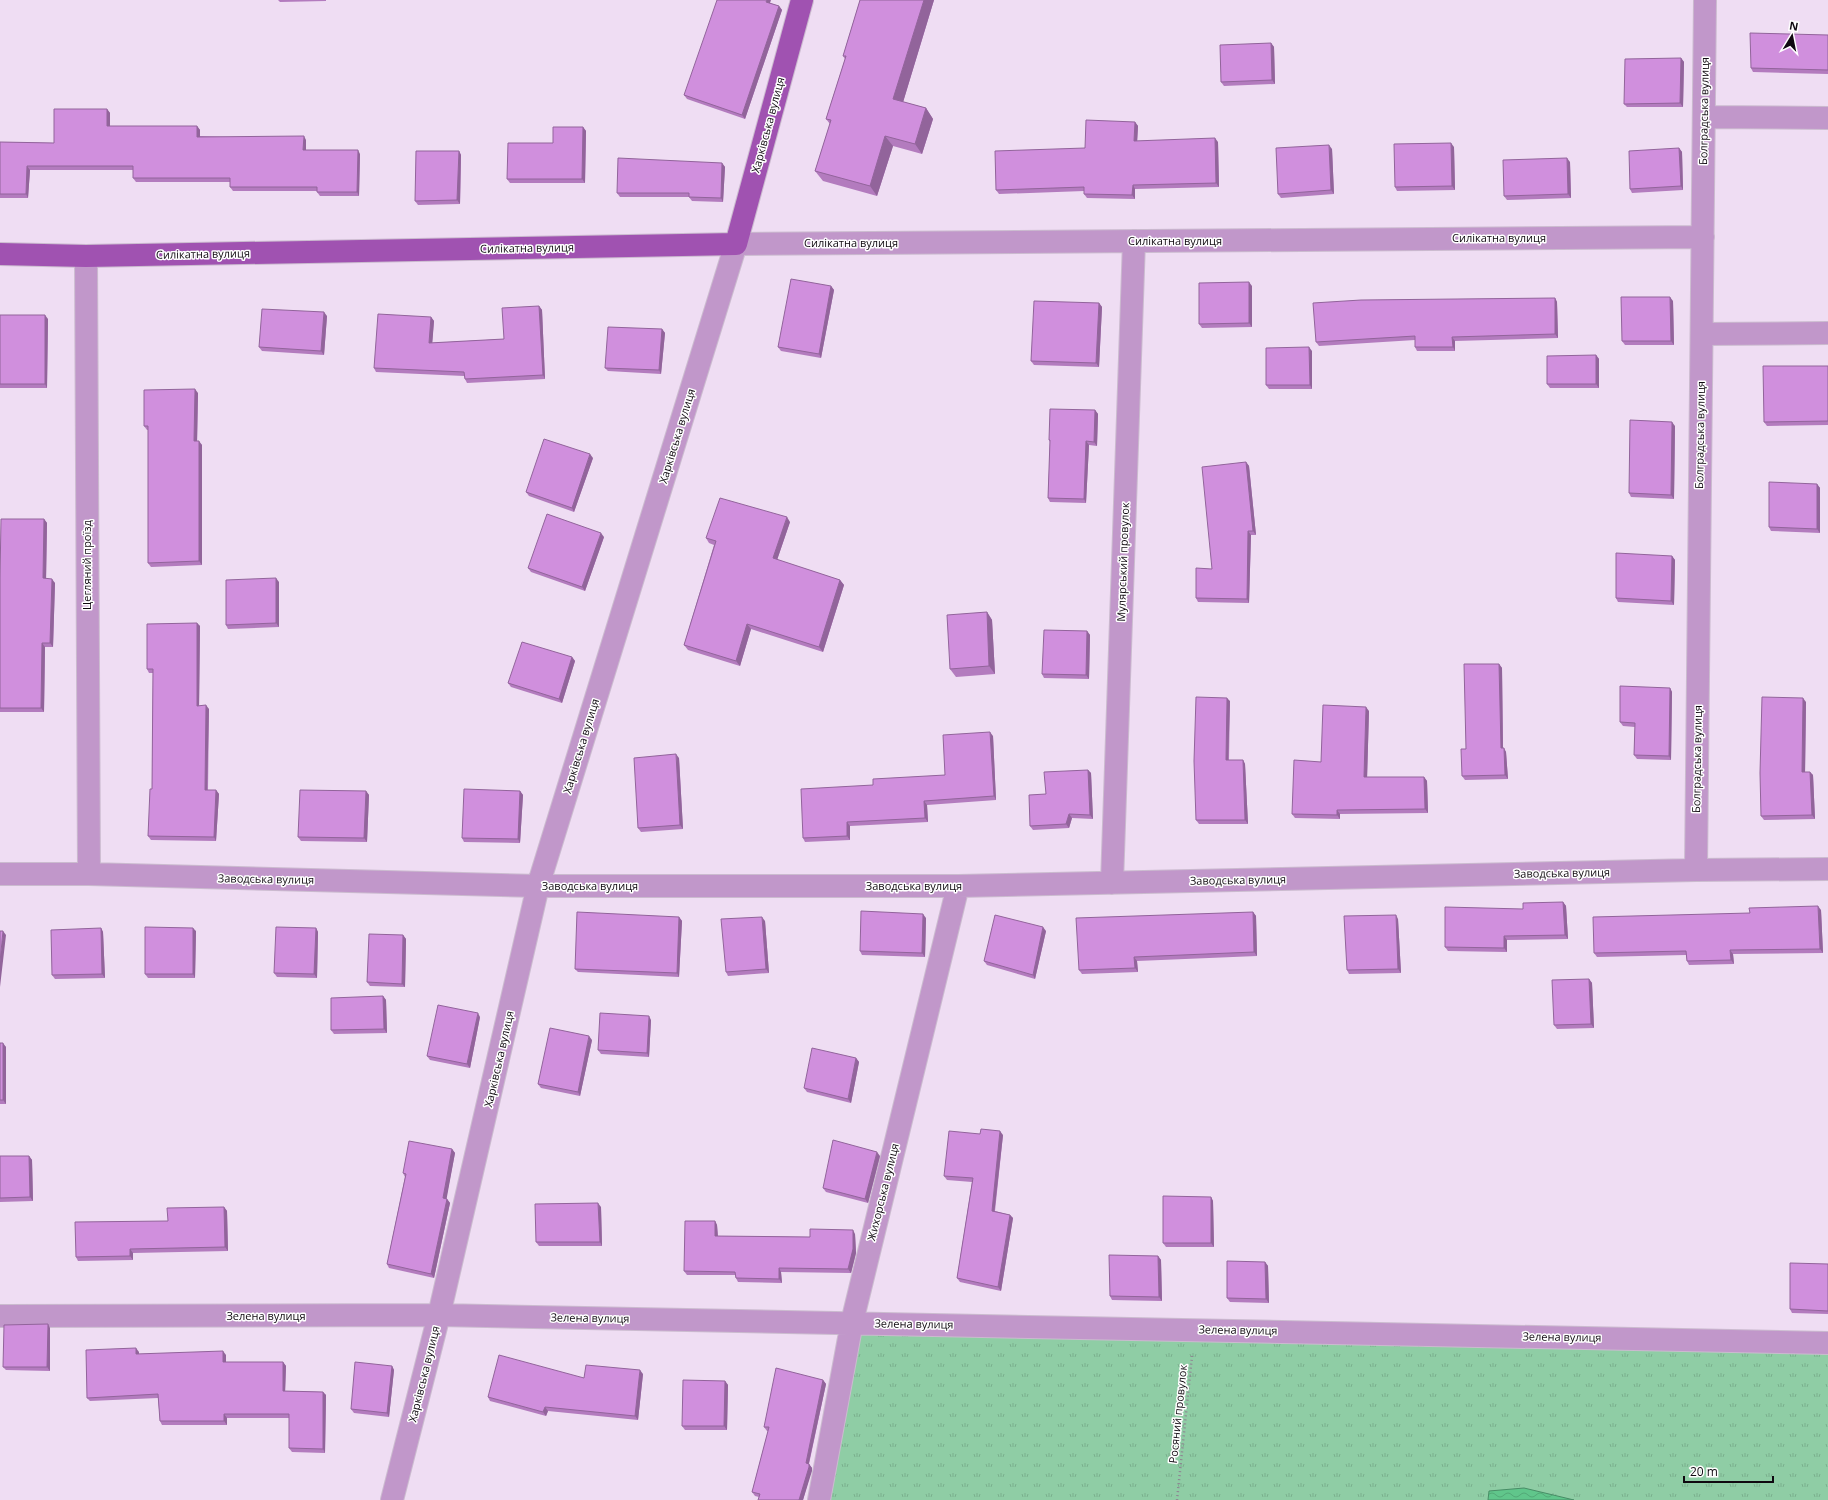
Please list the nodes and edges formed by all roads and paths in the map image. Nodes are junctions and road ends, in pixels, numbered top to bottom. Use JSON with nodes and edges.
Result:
{"nodes":[{"id":1,"x":802,"y":0,"type":"edge"},
{"id":2,"x":1705,"y":0,"type":"edge"},
{"id":3,"x":1704,"y":116,"type":"junction"},
{"id":4,"x":1828,"y":118,"type":"edge"},
{"id":5,"x":1703,"y":237,"type":"junction"},
{"id":6,"x":1134,"y":241,"type":"junction"},
{"id":7,"x":736,"y":244,"type":"junction"},
{"id":8,"x":0,"y":254,"type":"edge"},
{"id":9,"x":86,"y":256,"type":"junction"},
{"id":10,"x":1828,"y":333,"type":"edge"},
{"id":11,"x":1702,"y":334,"type":"junction"},
{"id":12,"x":1828,"y":869,"type":"edge"},
{"id":13,"x":1696,"y":870,"type":"junction"},
{"id":14,"x":0,"y":874,"type":"edge"},
{"id":15,"x":88,"y":874,"type":"junction"},
{"id":16,"x":1112,"y":883,"type":"junction"},
{"id":17,"x":538,"y":886,"type":"junction"},
{"id":18,"x":958,"y":886,"type":"junction"},
{"id":19,"x":0,"y":1316,"type":"edge"},
{"id":20,"x":439,"y":1316,"type":"junction"},
{"id":21,"x":852,"y":1322,"type":"junction"},
{"id":22,"x":1195,"y":1329,"type":"junction"},
{"id":23,"x":1828,"y":1343,"type":"edge"},
{"id":24,"x":392,"y":1500,"type":"edge"},
{"id":25,"x":820,"y":1500,"type":"edge"},
{"id":26,"x":1177,"y":1500,"type":"edge"}],
"edges":[{"from":1,"to":7,"type":"main road","name":"Харківська вулиця"},
{"from":2,"to":3,"type":"street","name":"Болградська вулиця"},
{"from":3,"to":4,"type":"street"},
{"from":3,"to":5,"type":"street","name":"Болградська вулиця"},
{"from":5,"to":6,"type":"street","name":"Силікатна вулиця"},
{"from":5,"to":11,"type":"street","name":"Болградська вулиця"},
{"from":6,"to":7,"type":"street","name":"Силікатна вулиця"},
{"from":6,"to":16,"type":"street","name":"Мулярський провулок"},
{"from":7,"to":9,"type":"main road","name":"Силікатна вулиця"},
{"from":7,"to":17,"type":"street","name":"Харківська вулиця"},
{"from":8,"to":9,"type":"main road","name":"Силікатна вулиця"},
{"from":9,"to":15,"type":"street","name":"Цегляний проїзд"},
{"from":10,"to":11,"type":"street"},
{"from":11,"to":13,"type":"street","name":"Болградська вулиця"},
{"from":12,"to":13,"type":"street","name":"Заводська вулиця"},
{"from":13,"to":16,"type":"street","name":"Заводська вулиця"},
{"from":14,"to":15,"type":"street","name":"Заводська вулиця"},
{"from":15,"to":17,"type":"street","name":"Заводська вулиця"},
{"from":16,"to":18,"type":"street","name":"Заводська вулиця"},
{"from":17,"to":18,"type":"street","name":"Заводська вулиця"},
{"from":17,"to":20,"type":"street","name":"Харківська вулиця"},
{"from":18,"to":21,"type":"street","name":"Жихорська вулиця"},
{"from":19,"to":20,"type":"street","name":"Зелена вулиця"},
{"from":20,"to":21,"type":"street","name":"Зелена вулиця"},
{"from":20,"to":24,"type":"street","name":"Харківська вулиця"},
{"from":21,"to":22,"type":"street","name":"Зелена вулиця"},
{"from":21,"to":25,"type":"street","name":"Жихорська вулиця"},
{"from":22,"to":23,"type":"street","name":"Зелена вулиця"},
{"from":22,"to":26,"type":"path","name":"Росяний провулок"}]}
